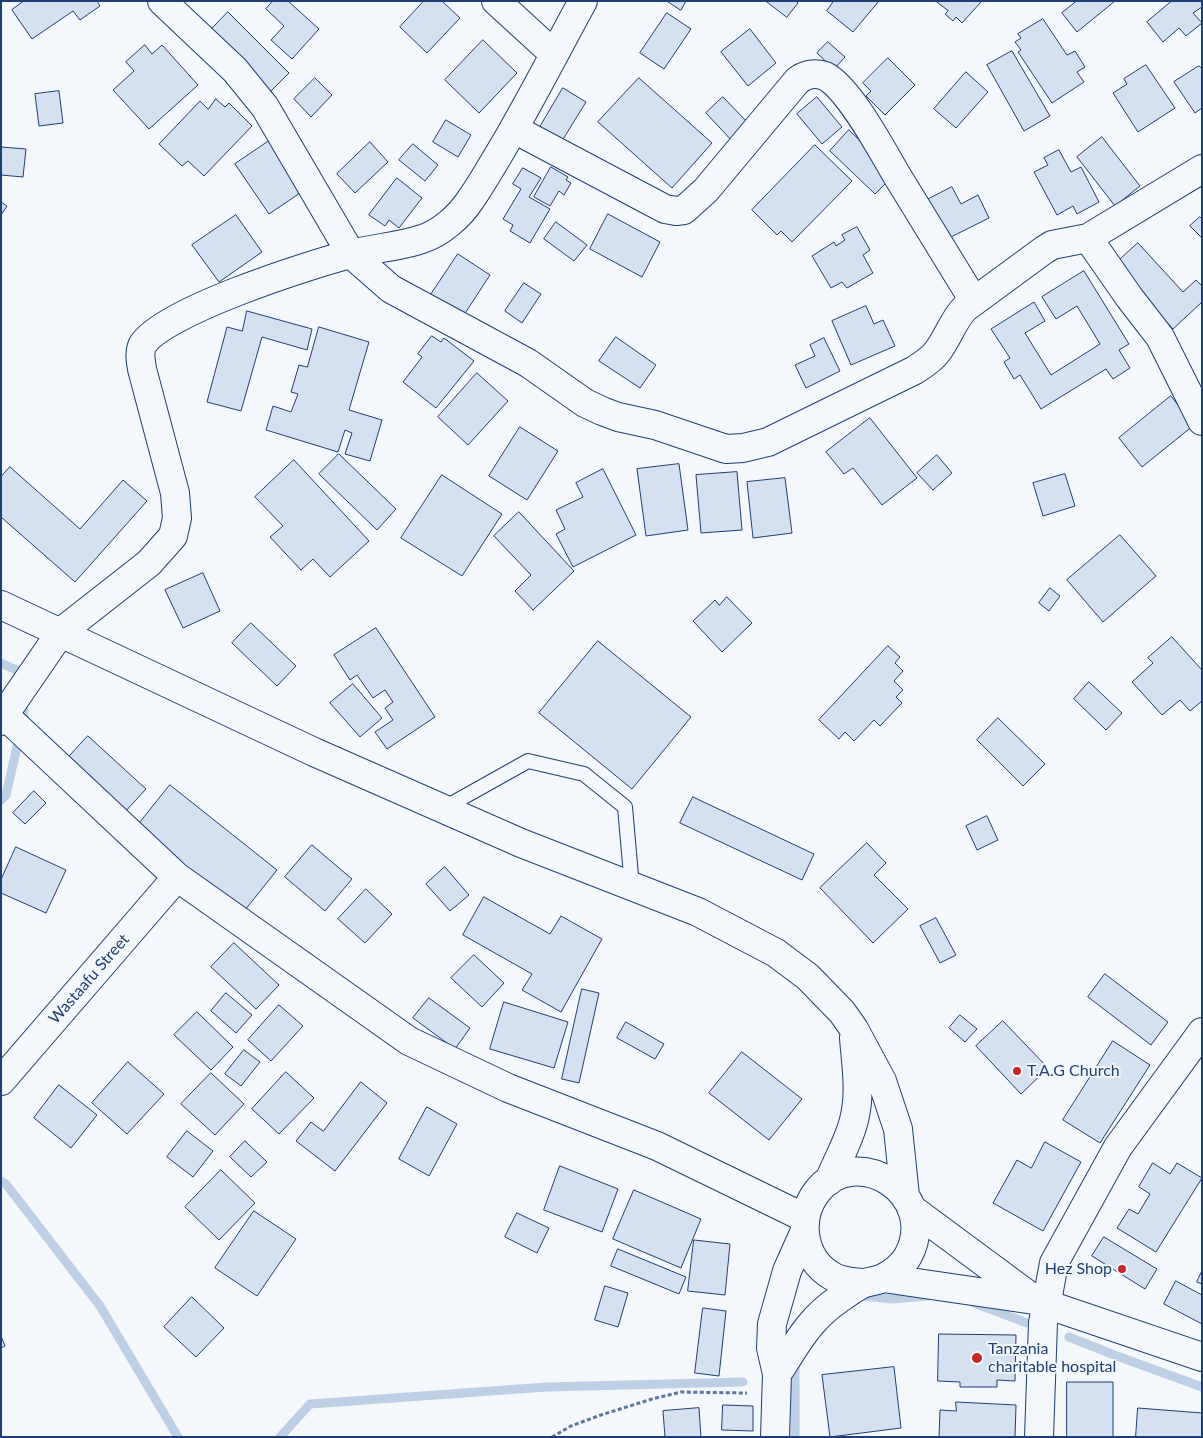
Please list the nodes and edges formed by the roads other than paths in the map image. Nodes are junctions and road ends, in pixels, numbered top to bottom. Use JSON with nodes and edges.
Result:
{"nodes":[{"id":1,"x":162,"y":1,"type":"edge"},
{"id":2,"x":496,"y":1,"type":"edge"},
{"id":3,"x":583,"y":1,"type":"edge"},
{"id":4,"x":554,"y":54,"type":"junction"},
{"id":5,"x":514,"y":129,"type":"junction"},
{"id":6,"x":1202,"y":169,"type":"edge"},
{"id":7,"x":1088,"y":238,"type":"junction"},
{"id":8,"x":350,"y":254,"type":"junction"},
{"id":9,"x":974,"y":301,"type":"junction"},
{"id":10,"x":1202,"y":421,"type":"edge"},
{"id":11,"x":1,"y":605,"type":"edge"},
{"id":12,"x":61,"y":632,"type":"junction"},
{"id":13,"x":2,"y":716,"type":"edge"},
{"id":14,"x":444,"y":808,"type":"junction"},
{"id":15,"x":177,"y":877,"type":"junction"},
{"id":16,"x":632,"y":887,"type":"junction"},
{"id":17,"x":854,"y":1029,"type":"junction"},
{"id":18,"x":1202,"y":1032,"type":"edge"},
{"id":19,"x":1,"y":1081,"type":"edge"},
{"id":20,"x":829,"y":1182,"type":"junction"},
{"id":21,"x":909,"y":1202,"type":"junction"},
{"id":22,"x":805,"y":1225,"type":"junction"},
{"id":23,"x":874,"y":1281,"type":"junction"},
{"id":24,"x":1040,"y":1302,"type":"junction"},
{"id":25,"x":1202,"y":1357,"type":"edge"},
{"id":26,"x":777,"y":1384,"type":"junction"},
{"id":27,"x":775,"y":1437,"type":"edge"},
{"id":28,"x":1039,"y":1437,"type":"edge"}],
"edges":[{"from":1,"to":8,"type":"street"},
{"from":2,"to":4,"type":"street"},
{"from":3,"to":4,"type":"street"},
{"from":4,"to":5,"type":"street"},
{"from":5,"to":8,"type":"street"},
{"from":5,"to":9,"type":"street"},
{"from":6,"to":7,"type":"street"},
{"from":7,"to":9,"type":"street"},
{"from":7,"to":10,"type":"street"},
{"from":8,"to":9,"type":"street"},
{"from":8,"to":12,"type":"street"},
{"from":11,"to":12,"type":"street"},
{"from":12,"to":13,"type":"street"},
{"from":12,"to":14,"type":"street"},
{"from":13,"to":15,"type":"street"},
{"from":14,"to":16,"type":"street"},
{"from":14,"to":16,"type":"lane"},
{"from":15,"to":19,"type":"street","name":"Wastaafu Street"},
{"from":15,"to":22,"type":"street"},
{"from":16,"to":17,"type":"street"},
{"from":17,"to":20,"type":"street"},
{"from":17,"to":21,"type":"street"},
{"from":18,"to":24,"type":"street"},
{"from":20,"to":21,"type":"street"},
{"from":20,"to":22,"type":"street"},
{"from":21,"to":23,"type":"street"},
{"from":21,"to":24,"type":"street"},
{"from":22,"to":23,"type":"street"},
{"from":22,"to":26,"type":"street"},
{"from":23,"to":24,"type":"street"},
{"from":23,"to":26,"type":"street"},
{"from":24,"to":25,"type":"street"},
{"from":24,"to":28,"type":"street"},
{"from":26,"to":27,"type":"street"}]}
